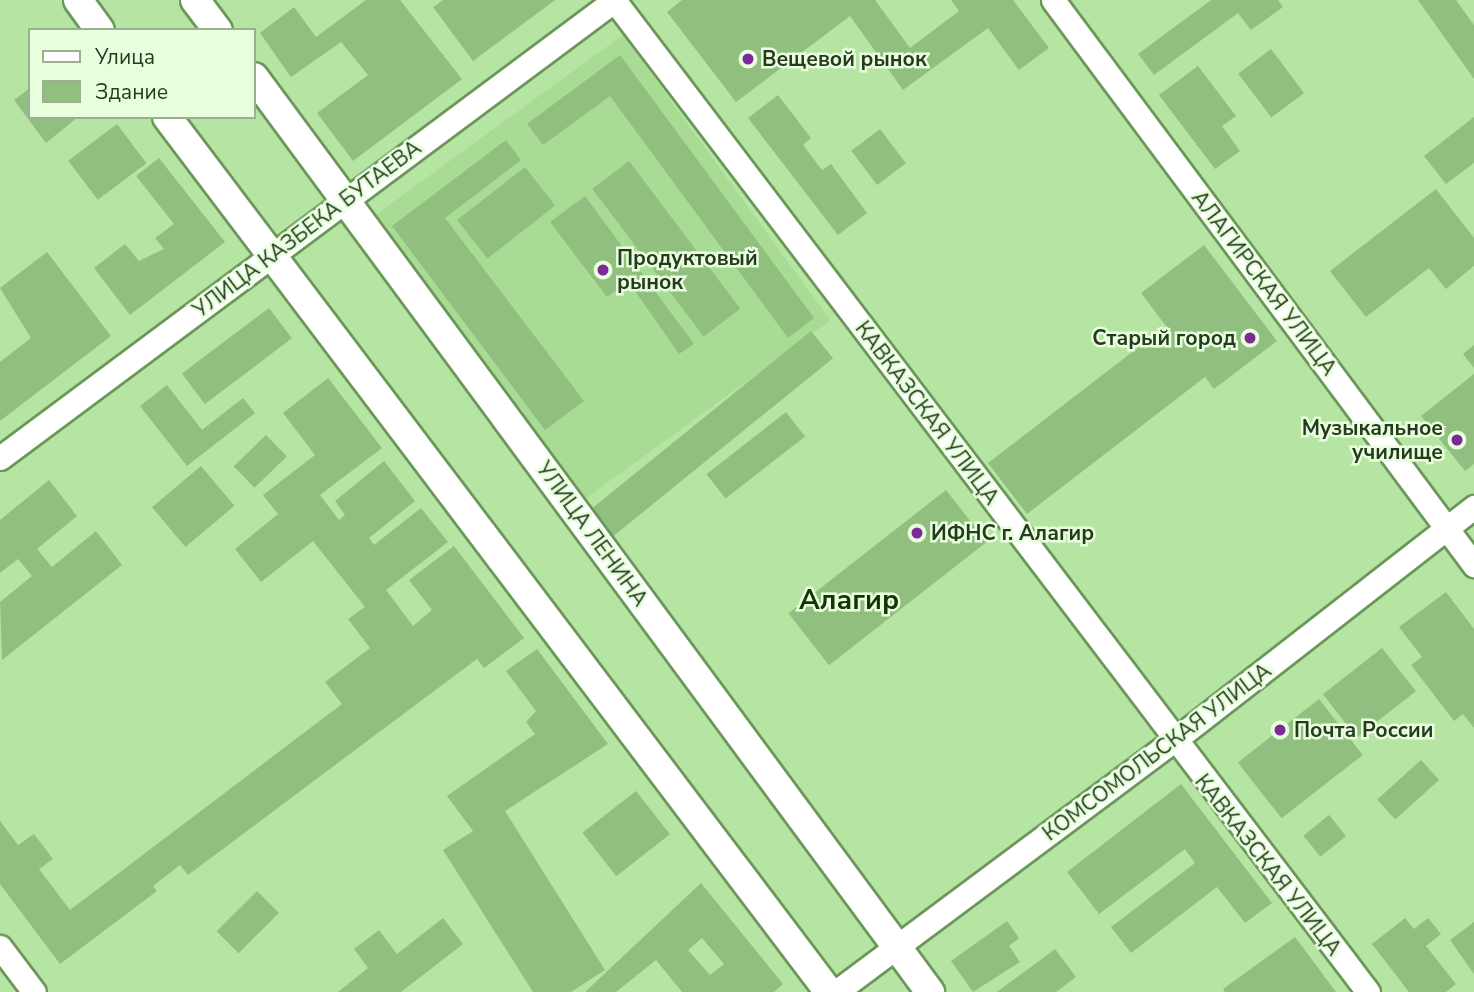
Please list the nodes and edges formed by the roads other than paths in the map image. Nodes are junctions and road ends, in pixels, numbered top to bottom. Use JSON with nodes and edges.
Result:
{"nodes":[{"id":1,"x":78,"y":0,"type":"edge"},
{"id":2,"x":195,"y":0,"type":"edge"},
{"id":3,"x":614,"y":0,"type":"edge"},
{"id":4,"x":1054,"y":0,"type":"edge"},
{"id":5,"x":99,"y":28,"type":"edge"},
{"id":6,"x":216,"y":28,"type":"edge"},
{"id":7,"x":256,"y":80,"type":"edge"},
{"id":8,"x":169,"y":119,"type":"edge"},
{"id":9,"x":347,"y":200,"type":"junction"},
{"id":10,"x":273,"y":255,"type":"junction"},
{"id":11,"x":0,"y":458,"type":"edge"},
{"id":12,"x":1474,"y":507,"type":"edge"},
{"id":13,"x":1446,"y":528,"type":"junction"},
{"id":14,"x":1474,"y":565,"type":"edge"},
{"id":15,"x":1172,"y":742,"type":"junction"},
{"id":16,"x":0,"y":947,"type":"edge"},
{"id":17,"x":896,"y":948,"type":"junction"},
{"id":18,"x":34,"y":992,"type":"edge"},
{"id":19,"x":829,"y":992,"type":"edge"},
{"id":20,"x":836,"y":992,"type":"edge"},
{"id":21,"x":930,"y":992,"type":"edge"},
{"id":22,"x":1368,"y":992,"type":"edge"}],
"edges":[{"from":1,"to":5,"type":"street"},
{"from":2,"to":6,"type":"street"},
{"from":3,"to":9,"type":"street","name":"УЛИЦА КАЗБЕКА БУТАЕВА"},
{"from":3,"to":15,"type":"street","name":"КАВКАЗСКАЯ УЛИЦА"},
{"from":4,"to":13,"type":"street","name":"АЛАГИРСКАЯ УЛИЦА"},
{"from":7,"to":9,"type":"street","name":"УЛИЦА ЛЕНИНА"},
{"from":8,"to":10,"type":"street"},
{"from":9,"to":10,"type":"street","name":"УЛИЦА КАЗБЕКА БУТАЕВА"},
{"from":9,"to":17,"type":"street","name":"УЛИЦА ЛЕНИНА"},
{"from":10,"to":11,"type":"street","name":"УЛИЦА КАЗБЕКА БУТАЕВА"},
{"from":10,"to":19,"type":"street"},
{"from":12,"to":13,"type":"street","name":"КОМСОМОЛЬСКАЯ УЛИЦА"},
{"from":13,"to":14,"type":"street","name":"АЛАГИРСКАЯ УЛИЦА"},
{"from":13,"to":15,"type":"street","name":"КОМСОМОЛЬСКАЯ УЛИЦА"},
{"from":15,"to":17,"type":"street","name":"КОМСОМОЛЬСКАЯ УЛИЦА"},
{"from":15,"to":22,"type":"street","name":"КАВКАЗСКАЯ УЛИЦА"},
{"from":16,"to":18,"type":"street"},
{"from":17,"to":20,"type":"street","name":"КОМСОМОЛЬСКАЯ УЛИЦА"},
{"from":17,"to":21,"type":"street","name":"УЛИЦА ЛЕНИНА"}]}
